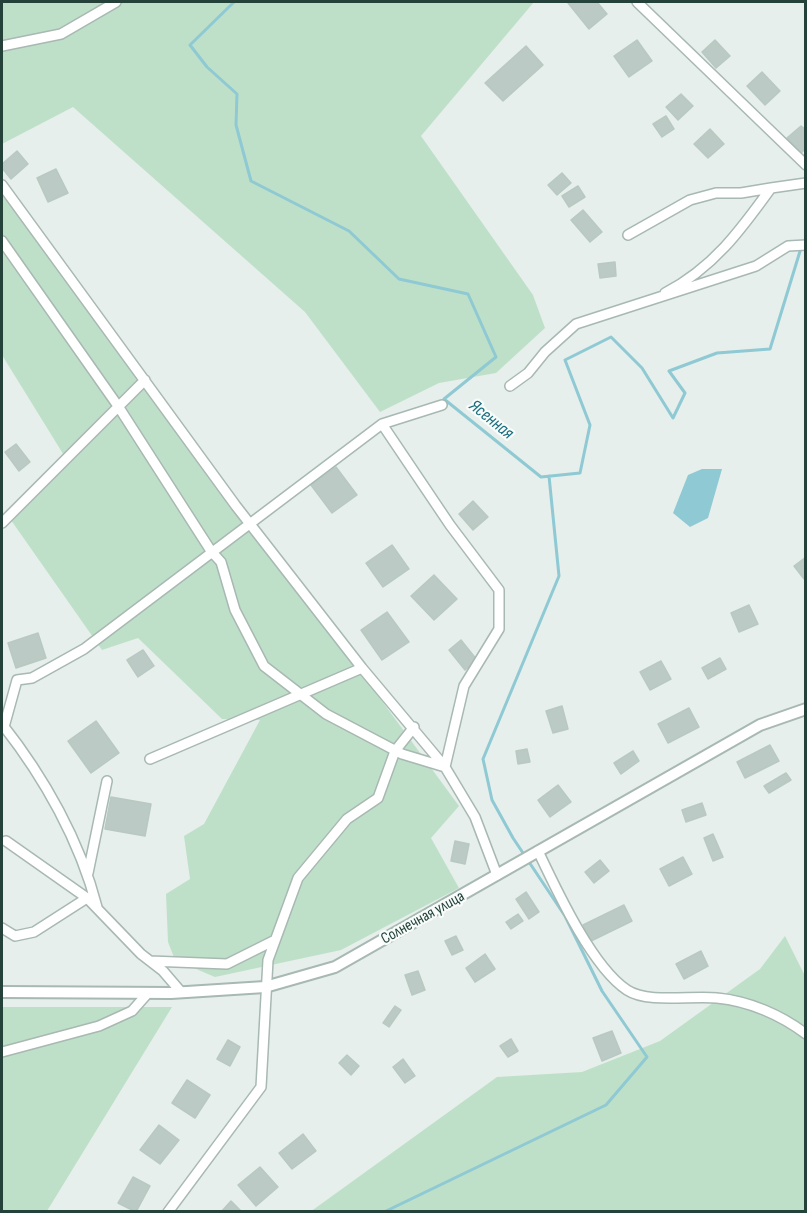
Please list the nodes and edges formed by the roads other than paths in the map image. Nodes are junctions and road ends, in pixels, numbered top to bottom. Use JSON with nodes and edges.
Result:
{"nodes":[{"id":1,"x":116,"y":2,"type":"edge"},
{"id":2,"x":637,"y":2,"type":"edge"},
{"id":3,"x":2,"y":46,"type":"edge"},
{"id":4,"x":806,"y":165,"type":"edge"},
{"id":5,"x":806,"y":183,"type":"edge"},
{"id":6,"x":2,"y":185,"type":"edge"},
{"id":7,"x":771,"y":188,"type":"junction"},
{"id":8,"x":628,"y":235,"type":"dead end"},
{"id":9,"x":2,"y":241,"type":"edge"},
{"id":10,"x":806,"y":245,"type":"edge"},
{"id":11,"x":644,"y":304,"type":"junction"},
{"id":12,"x":145,"y":380,"type":"junction"},
{"id":13,"x":510,"y":386,"type":"dead end"},
{"id":14,"x":442,"y":405,"type":"dead end"},
{"id":15,"x":117,"y":406,"type":"junction"},
{"id":16,"x":382,"y":424,"type":"junction"},
{"id":17,"x":2,"y":523,"type":"edge"},
{"id":18,"x":252,"y":525,"type":"junction"},
{"id":19,"x":211,"y":551,"type":"junction"},
{"id":20,"x":362,"y":668,"type":"junction"},
{"id":21,"x":301,"y":695,"type":"junction"},
{"id":22,"x":806,"y":709,"type":"edge"},
{"id":23,"x":3,"y":726,"type":"edge"},
{"id":24,"x":414,"y":727,"type":"junction"},
{"id":25,"x":395,"y":751,"type":"junction"},
{"id":26,"x":150,"y":759,"type":"dead end"},
{"id":27,"x":445,"y":767,"type":"junction"},
{"id":28,"x":107,"y":781,"type":"dead end"},
{"id":29,"x":6,"y":840,"type":"dead end"},
{"id":30,"x":538,"y":851,"type":"junction"},
{"id":31,"x":497,"y":874,"type":"junction"},
{"id":32,"x":87,"y":875,"type":"junction"},
{"id":33,"x":87,"y":898,"type":"junction"},
{"id":34,"x":98,"y":912,"type":"junction"},
{"id":35,"x":2,"y":928,"type":"edge"},
{"id":36,"x":274,"y":940,"type":"junction"},
{"id":37,"x":150,"y":961,"type":"junction"},
{"id":38,"x":265,"y":987,"type":"junction"},
{"id":39,"x":2,"y":992,"type":"edge"},
{"id":40,"x":181,"y":992,"type":"junction"},
{"id":41,"x":148,"y":993,"type":"junction"},
{"id":42,"x":806,"y":1034,"type":"edge"},
{"id":43,"x":2,"y":1052,"type":"edge"},
{"id":44,"x":168,"y":1212,"type":"edge"}],
"edges":[{"from":1,"to":3,"type":"street"},
{"from":2,"to":4,"type":"street"},
{"from":5,"to":7,"type":"street"},
{"from":6,"to":12,"type":"street"},
{"from":7,"to":8,"type":"street"},
{"from":7,"to":11,"type":"street"},
{"from":9,"to":15,"type":"street"},
{"from":10,"to":11,"type":"street"},
{"from":11,"to":13,"type":"street"},
{"from":12,"to":15,"type":"street"},
{"from":12,"to":18,"type":"street"},
{"from":14,"to":16,"type":"street"},
{"from":15,"to":17,"type":"street"},
{"from":15,"to":19,"type":"street"},
{"from":16,"to":18,"type":"street"},
{"from":16,"to":27,"type":"street"},
{"from":18,"to":19,"type":"street"},
{"from":18,"to":20,"type":"street"},
{"from":19,"to":21,"type":"street"},
{"from":19,"to":23,"type":"street"},
{"from":20,"to":21,"type":"street"},
{"from":20,"to":24,"type":"street"},
{"from":21,"to":25,"type":"street"},
{"from":21,"to":26,"type":"street"},
{"from":22,"to":30,"type":"street","name":"Солнечная улица"},
{"from":23,"to":32,"type":"street"},
{"from":24,"to":25,"type":"street"},
{"from":24,"to":27,"type":"street"},
{"from":25,"to":27,"type":"street"},
{"from":25,"to":36,"type":"street"},
{"from":27,"to":31,"type":"street"},
{"from":28,"to":32,"type":"street"},
{"from":29,"to":33,"type":"street"},
{"from":30,"to":31,"type":"street","name":"Солнечная улица"},
{"from":30,"to":42,"type":"street"},
{"from":31,"to":38,"type":"street","name":"Солнечная улица"},
{"from":32,"to":34,"type":"street"},
{"from":33,"to":34,"type":"street"},
{"from":33,"to":35,"type":"street"},
{"from":34,"to":37,"type":"street"},
{"from":36,"to":37,"type":"street"},
{"from":36,"to":38,"type":"street"},
{"from":37,"to":40,"type":"street"},
{"from":38,"to":40,"type":"street","name":"Солнечная улица"},
{"from":38,"to":44,"type":"street"},
{"from":39,"to":41,"type":"street","name":"Солнечная улица"},
{"from":40,"to":41,"type":"street","name":"Солнечная улица"},
{"from":41,"to":43,"type":"street"}]}
